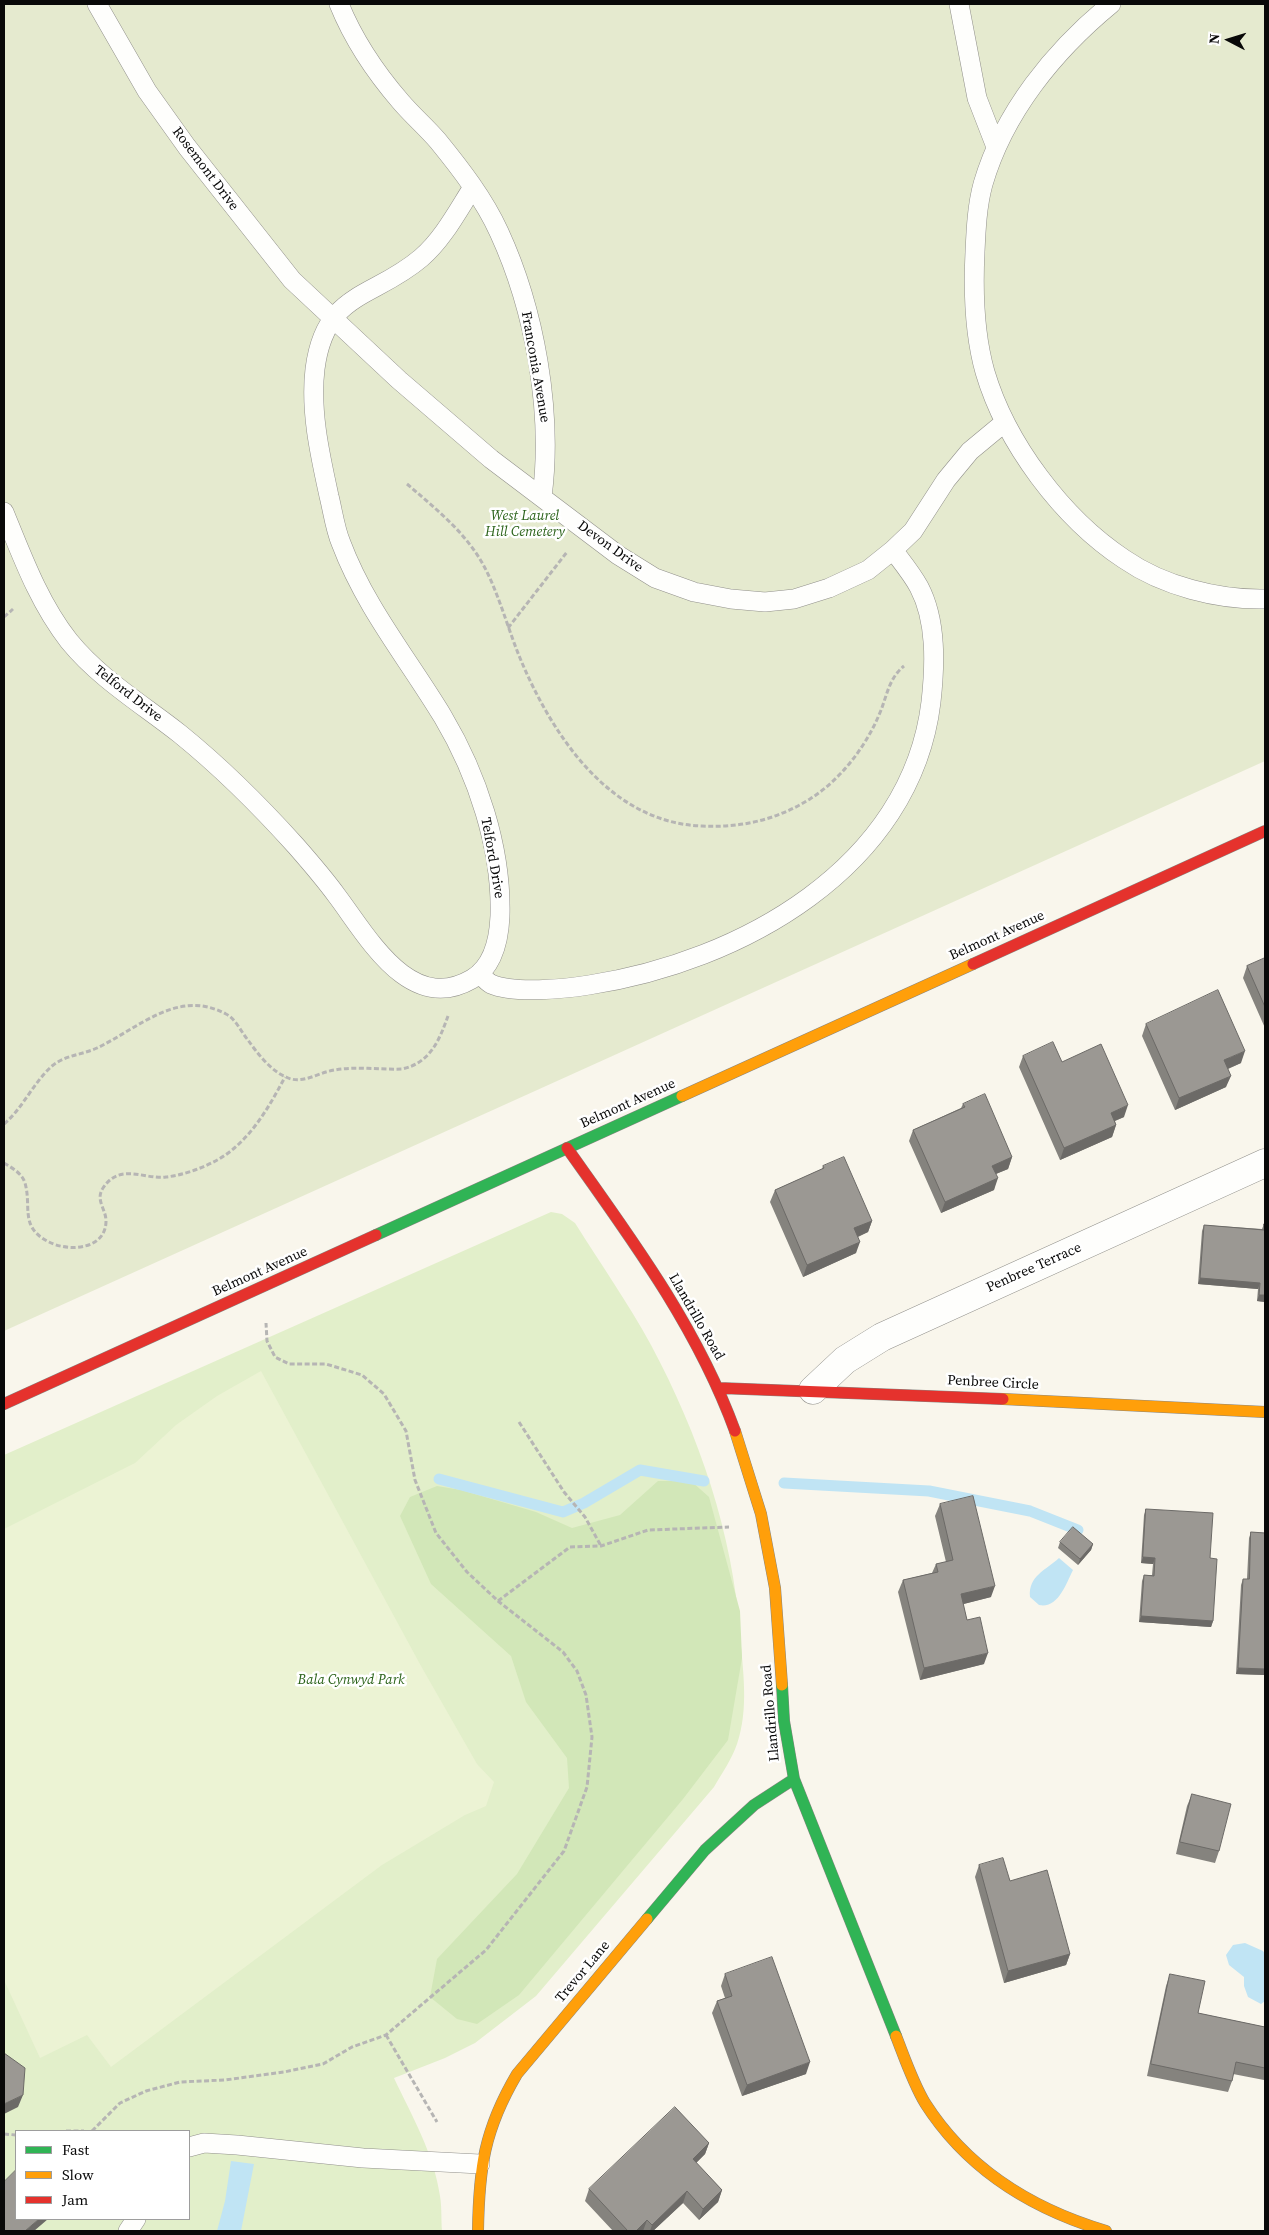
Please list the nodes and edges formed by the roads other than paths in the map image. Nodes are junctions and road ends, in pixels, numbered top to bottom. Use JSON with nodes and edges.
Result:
{"nodes":[{"id":1,"x":96,"y":4,"type":"edge"},
{"id":2,"x":339,"y":4,"type":"edge"},
{"id":3,"x":959,"y":4,"type":"edge"},
{"id":4,"x":1111,"y":4,"type":"edge"},
{"id":5,"x":996,"y":147,"type":"junction"},
{"id":6,"x":473,"y":187,"type":"junction"},
{"id":7,"x":333,"y":318,"type":"junction"},
{"id":8,"x":1005,"y":422,"type":"junction"},
{"id":9,"x":542,"y":497,"type":"junction"},
{"id":10,"x":4,"y":512,"type":"edge"},
{"id":11,"x":893,"y":550,"type":"junction"},
{"id":12,"x":1265,"y":599,"type":"edge"},
{"id":13,"x":1265,"y":831,"type":"edge"},
{"id":14,"x":480,"y":974,"type":"junction"},
{"id":15,"x":567,"y":1148,"type":"junction"},
{"id":16,"x":1265,"y":1163,"type":"edge"},
{"id":17,"x":719,"y":1388,"type":"junction"},
{"id":18,"x":813,"y":1390,"type":"junction"},
{"id":19,"x":4,"y":1404,"type":"edge"},
{"id":20,"x":1265,"y":1412,"type":"edge"},
{"id":21,"x":794,"y":1779,"type":"junction"},
{"id":22,"x":190,"y":2147,"type":"edge"},
{"id":23,"x":480,"y":2164,"type":"junction"},
{"id":24,"x":135,"y":2220,"type":"edge"},
{"id":25,"x":128,"y":2231,"type":"edge"},
{"id":26,"x":478,"y":2231,"type":"edge"},
{"id":27,"x":1106,"y":2231,"type":"edge"}],
"edges":[{"from":1,"to":7,"type":"lane","name":"Rosemont Drive"},
{"from":2,"to":6,"type":"lane","name":"Franconia Avenue"},
{"from":3,"to":5,"type":"lane"},
{"from":4,"to":5,"type":"lane"},
{"from":5,"to":8,"type":"lane"},
{"from":6,"to":7,"type":"lane"},
{"from":6,"to":9,"type":"lane","name":"Franconia Avenue"},
{"from":7,"to":9,"type":"lane","name":"Devon Drive"},
{"from":7,"to":14,"type":"lane","name":"Telford Drive"},
{"from":8,"to":11,"type":"lane","name":"Devon Drive"},
{"from":8,"to":12,"type":"lane"},
{"from":9,"to":11,"type":"lane","name":"Devon Drive"},
{"from":10,"to":14,"type":"lane","name":"Telford Drive"},
{"from":11,"to":14,"type":"lane"},
{"from":13,"to":15,"type":"street","name":"Belmont Avenue"},
{"from":15,"to":17,"type":"street","name":"Llandrillo Road"},
{"from":15,"to":19,"type":"street","name":"Belmont Avenue"},
{"from":16,"to":18,"type":"street","name":"Penbree Terrace"},
{"from":17,"to":18,"type":"street","name":"Penbree Circle"},
{"from":17,"to":21,"type":"street","name":"Llandrillo Road"},
{"from":18,"to":20,"type":"street","name":"Penbree Circle"},
{"from":21,"to":23,"type":"street","name":"Trevor Lane"},
{"from":21,"to":27,"type":"street","name":"Llandrillo Road"},
{"from":22,"to":23,"type":"lane"},
{"from":23,"to":26,"type":"street","name":"Trevor Lane"},
{"from":24,"to":25,"type":"lane"}]}
